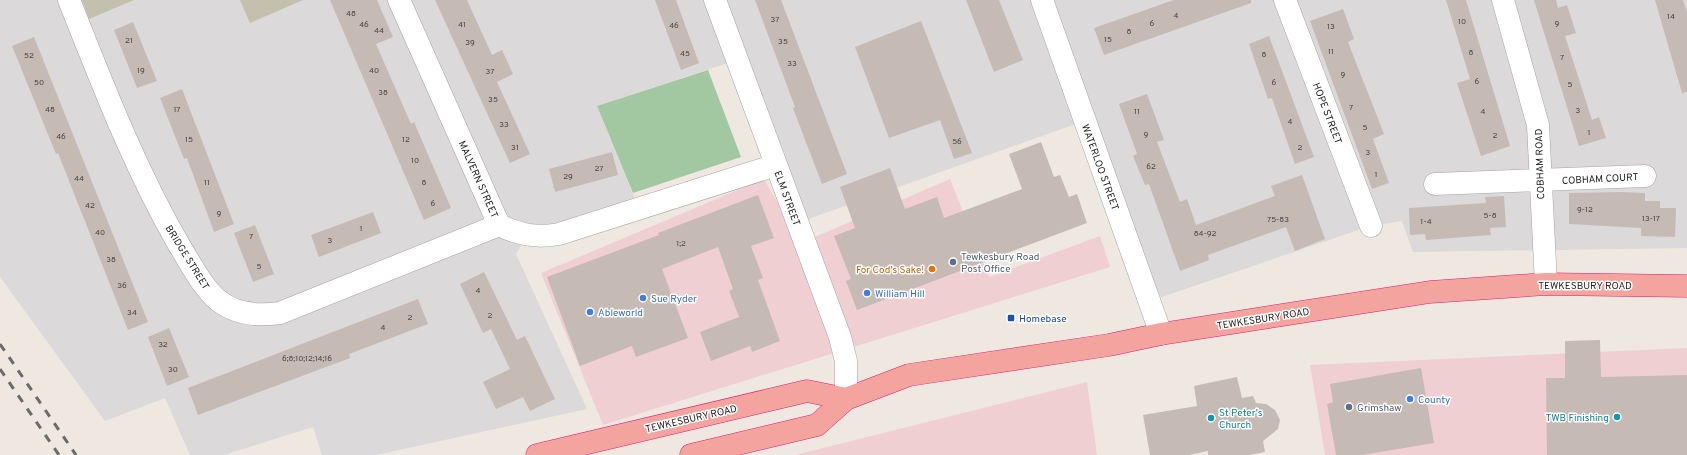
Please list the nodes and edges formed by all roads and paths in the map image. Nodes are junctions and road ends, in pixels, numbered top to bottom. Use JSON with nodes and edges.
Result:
{"nodes":[{"id":1,"x":69,"y":0,"type":"edge"},
{"id":2,"x":399,"y":0,"type":"edge"},
{"id":3,"x":715,"y":0,"type":"edge"},
{"id":4,"x":1285,"y":0,"type":"edge"},
{"id":5,"x":1503,"y":0,"type":"edge"},
{"id":6,"x":1048,"y":2,"type":"edge"},
{"id":7,"x":776,"y":165,"type":"junction"},
{"id":8,"x":1645,"y":176,"type":"dead end"},
{"id":9,"x":1540,"y":181,"type":"junction"},
{"id":10,"x":1435,"y":184,"type":"dead end"},
{"id":11,"x":499,"y":224,"type":"junction"},
{"id":12,"x":1370,"y":226,"type":"dead end"},
{"id":13,"x":1546,"y":284,"type":"junction"},
{"id":14,"x":1687,"y":286,"type":"edge"},
{"id":15,"x":1161,"y":334,"type":"junction"},
{"id":16,"x":846,"y":399,"type":"junction"},
{"id":17,"x":537,"y":455,"type":"edge"},
{"id":18,"x":691,"y":455,"type":"edge"}],
"edges":[{"from":1,"to":11,"type":"street","name":"BRIDGE STREET"},
{"from":2,"to":11,"type":"street","name":"MALVERN STREET"},
{"from":3,"to":7,"type":"street","name":"ELM STREET"},
{"from":4,"to":12,"type":"street","name":"HOPE STREET"},
{"from":5,"to":9,"type":"street","name":"COBHAM ROAD"},
{"from":6,"to":15,"type":"street","name":"WATERLOO STREET"},
{"from":7,"to":11,"type":"street","name":"MALVERN STREET"},
{"from":7,"to":16,"type":"street","name":"ELM STREET"},
{"from":8,"to":9,"type":"street","name":"COBHAM COURT"},
{"from":9,"to":10,"type":"street","name":"COBHAM COURT"},
{"from":9,"to":13,"type":"street","name":"COBHAM ROAD"},
{"from":13,"to":14,"type":"highway","name":"TEWKESBURY ROAD"},
{"from":13,"to":15,"type":"highway","name":"TEWKESBURY ROAD"},
{"from":15,"to":16,"type":"highway","name":"TEWKESBURY ROAD"},
{"from":16,"to":17,"type":"highway","name":"TEWKESBURY ROAD"},
{"from":16,"to":18,"type":"highway","name":"TEWKESBURY ROAD"}]}
